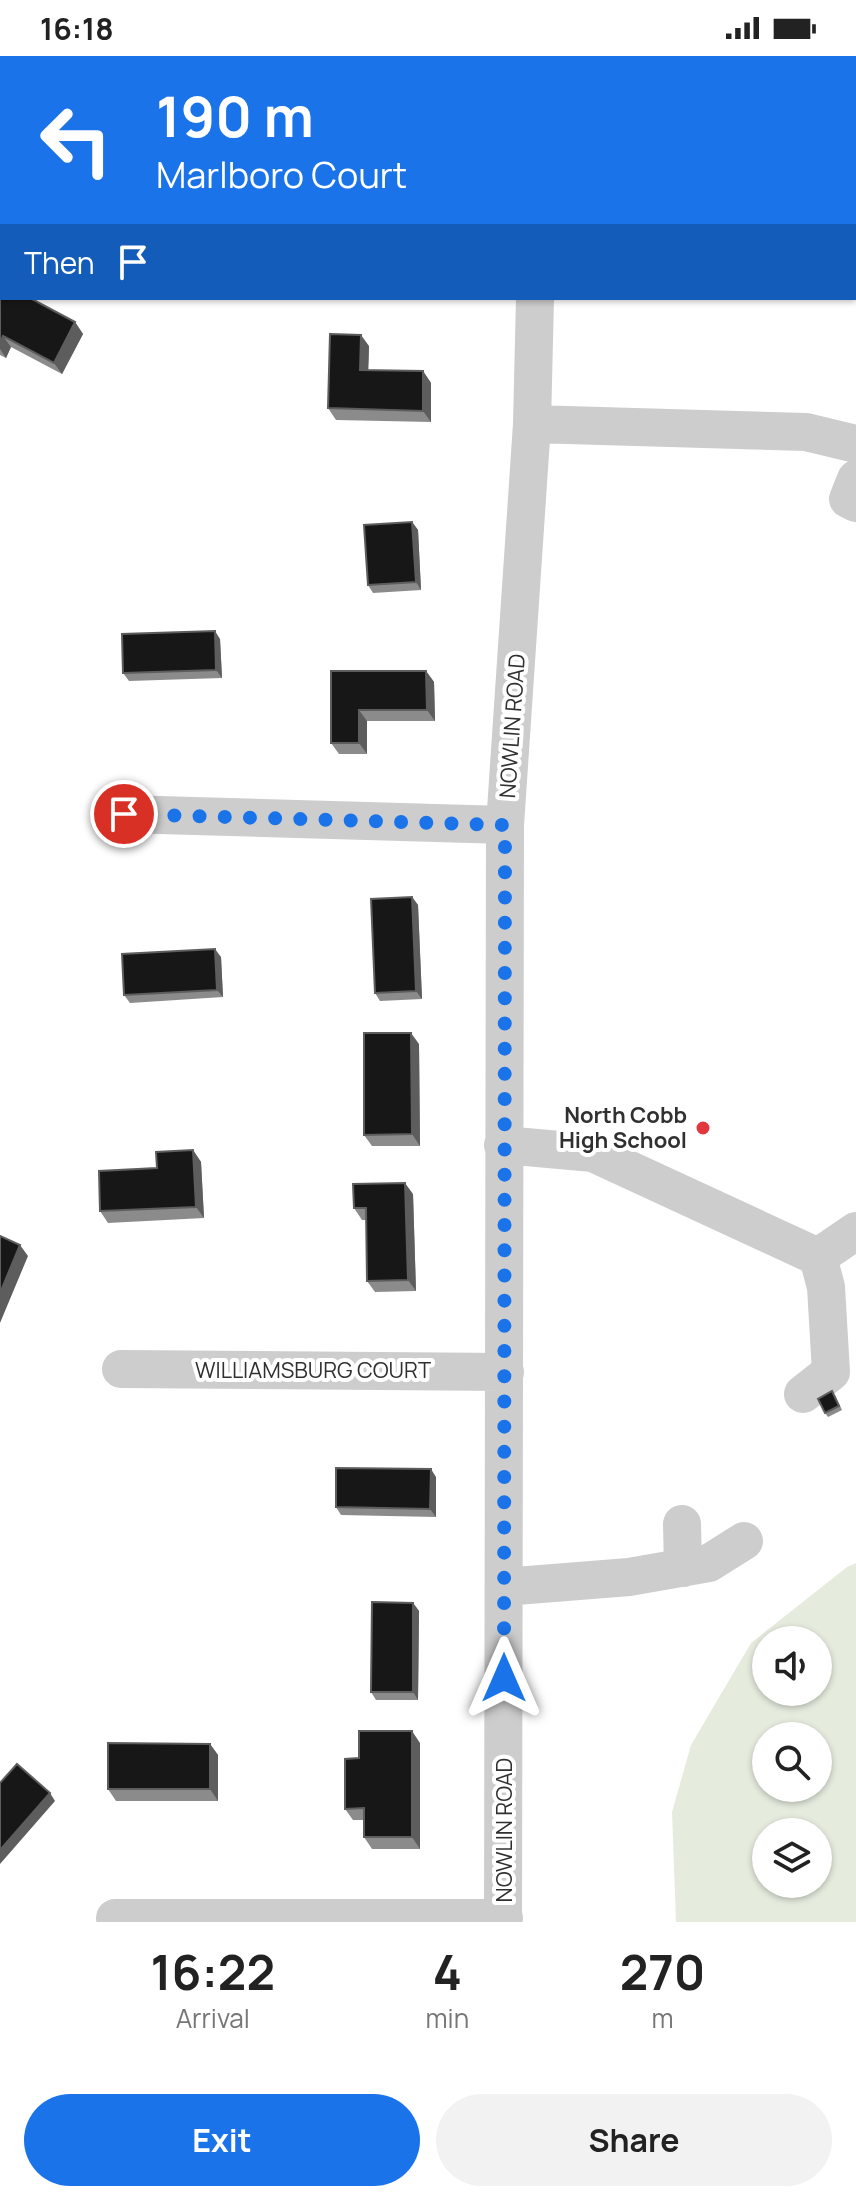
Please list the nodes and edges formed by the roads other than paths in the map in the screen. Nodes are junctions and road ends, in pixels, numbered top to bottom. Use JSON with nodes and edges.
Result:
{"nodes":[{"id":1,"x":535,"y":300,"type":"edge"},
{"id":2,"x":532,"y":424,"type":"junction"},
{"id":3,"x":856,"y":444,"type":"edge"},
{"id":4,"x":856,"y":479,"type":"edge"},
{"id":5,"x":856,"y":503,"type":"edge"},
{"id":6,"x":124,"y":814,"type":"dead end"},
{"id":7,"x":505,"y":825,"type":"junction"},
{"id":8,"x":503,"y":1145,"type":"junction"},
{"id":9,"x":856,"y":1231,"type":"edge"},
{"id":10,"x":818,"y":1257,"type":"junction"},
{"id":11,"x":121,"y":1369,"type":"dead end"},
{"id":12,"x":505,"y":1372,"type":"junction"},
{"id":13,"x":803,"y":1394,"type":"dead end"},
{"id":14,"x":682,"y":1524,"type":"dead end"},
{"id":15,"x":744,"y":1541,"type":"dead end"},
{"id":16,"x":683,"y":1568,"type":"junction"},
{"id":17,"x":504,"y":1587,"type":"junction"},
{"id":18,"x":115,"y":1918,"type":"dead end"},
{"id":19,"x":504,"y":1920,"type":"edge"}],
"edges":[{"from":1,"to":2,"type":"street","name":"NOWLIN ROAD"},
{"from":2,"to":3,"type":"street"},
{"from":2,"to":7,"type":"street","name":"NOWLIN ROAD"},
{"from":4,"to":5,"type":"street"},
{"from":6,"to":7,"type":"street"},
{"from":7,"to":8,"type":"street","name":"NOWLIN ROAD"},
{"from":8,"to":10,"type":"street"},
{"from":8,"to":12,"type":"street","name":"NOWLIN ROAD"},
{"from":9,"to":10,"type":"street"},
{"from":10,"to":13,"type":"street"},
{"from":11,"to":12,"type":"street","name":"WILLIAMSBURG COURT"},
{"from":12,"to":17,"type":"street","name":"NOWLIN ROAD"},
{"from":14,"to":16,"type":"street"},
{"from":15,"to":16,"type":"street"},
{"from":16,"to":17,"type":"street"},
{"from":17,"to":19,"type":"street","name":"NOWLIN ROAD"},
{"from":18,"to":19,"type":"street"}]}
